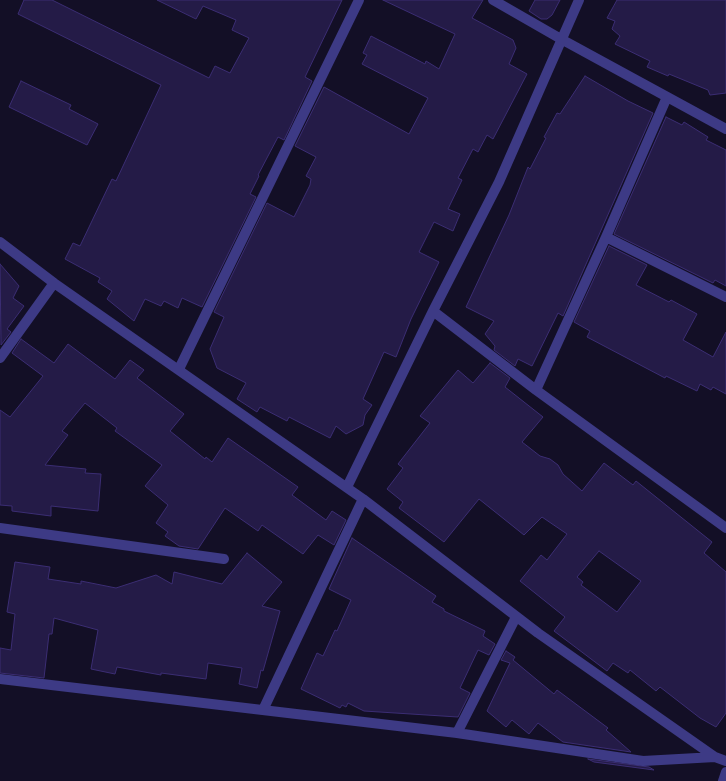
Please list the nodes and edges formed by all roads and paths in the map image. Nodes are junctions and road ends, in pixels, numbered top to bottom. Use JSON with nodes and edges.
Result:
{"nodes":[{"id":1,"x":359,"y":0,"type":"edge"},
{"id":2,"x":494,"y":0,"type":"edge"},
{"id":3,"x":579,"y":0,"type":"edge"},
{"id":4,"x":560,"y":39,"type":"junction"},
{"id":5,"x":667,"y":97,"type":"junction"},
{"id":6,"x":726,"y":129,"type":"edge"},
{"id":7,"x":606,"y":237,"type":"junction"},
{"id":8,"x":0,"y":242,"type":"edge"},
{"id":9,"x":54,"y":283,"type":"junction"},
{"id":10,"x":726,"y":297,"type":"edge"},
{"id":11,"x":433,"y":311,"type":"junction"},
{"id":12,"x":0,"y":358,"type":"edge"},
{"id":13,"x":179,"y":369,"type":"junction"},
{"id":14,"x":536,"y":390,"type":"junction"},
{"id":15,"x":347,"y":487,"type":"junction"},
{"id":16,"x":363,"y":499,"type":"junction"},
{"id":17,"x":0,"y":528,"type":"edge"},
{"id":18,"x":726,"y":528,"type":"edge"},
{"id":19,"x":224,"y":560,"type":"dead end"},
{"id":20,"x":516,"y":617,"type":"junction"},
{"id":21,"x":0,"y":679,"type":"edge"},
{"id":22,"x":263,"y":710,"type":"junction"},
{"id":23,"x":457,"y":733,"type":"junction"},
{"id":24,"x":715,"y":757,"type":"junction"},
{"id":25,"x":726,"y":761,"type":"edge"},
{"id":26,"x":726,"y":772,"type":"edge"},
{"id":27,"x":723,"y":781,"type":"edge"}],
"edges":[{"from":1,"to":13,"type":"street"},
{"from":2,"to":4,"type":"street"},
{"from":3,"to":4,"type":"street"},
{"from":4,"to":5,"type":"street"},
{"from":4,"to":11,"type":"street"},
{"from":5,"to":6,"type":"street"},
{"from":5,"to":7,"type":"street"},
{"from":7,"to":10,"type":"street"},
{"from":7,"to":14,"type":"street"},
{"from":8,"to":9,"type":"street"},
{"from":9,"to":12,"type":"street"},
{"from":9,"to":13,"type":"street"},
{"from":11,"to":14,"type":"street"},
{"from":11,"to":15,"type":"street"},
{"from":13,"to":15,"type":"street"},
{"from":14,"to":18,"type":"street"},
{"from":15,"to":16,"type":"street"},
{"from":16,"to":20,"type":"street"},
{"from":16,"to":22,"type":"street"},
{"from":17,"to":19,"type":"street"},
{"from":20,"to":23,"type":"street"},
{"from":20,"to":24,"type":"street"},
{"from":21,"to":22,"type":"street"},
{"from":22,"to":23,"type":"street"},
{"from":23,"to":24,"type":"street"},
{"from":24,"to":25,"type":"street"},
{"from":26,"to":27,"type":"street"}]}
